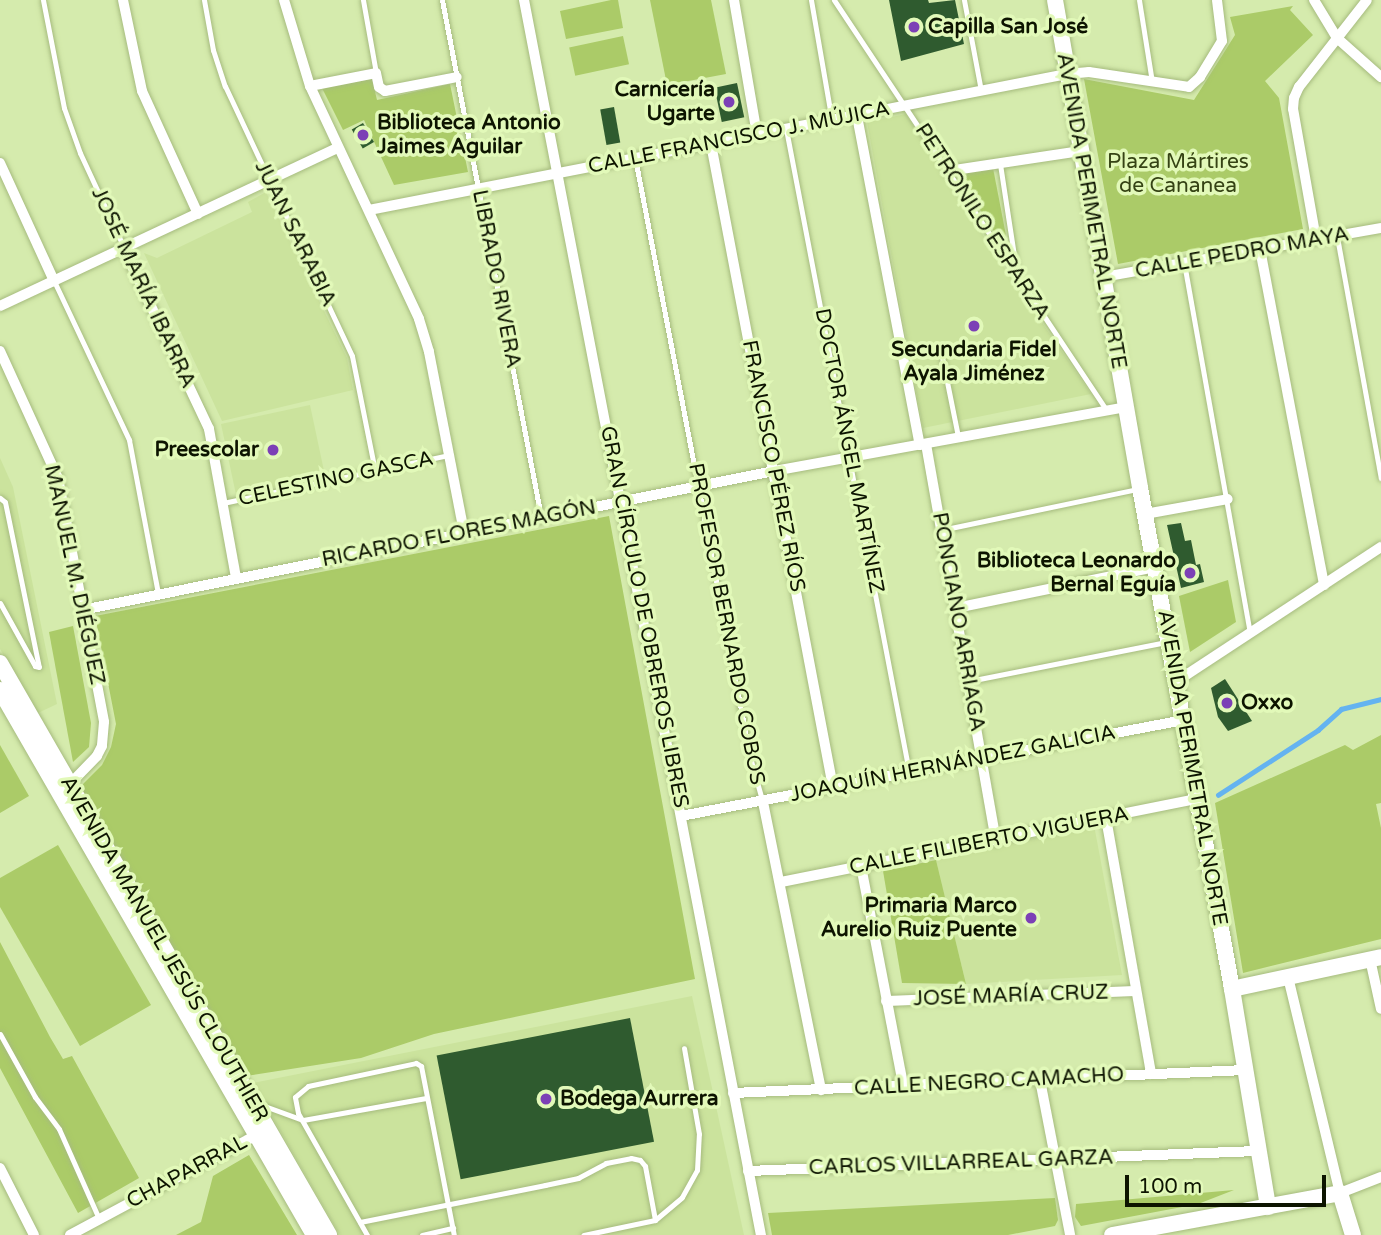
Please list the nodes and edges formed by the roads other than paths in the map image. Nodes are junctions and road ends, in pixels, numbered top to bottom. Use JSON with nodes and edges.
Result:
{"nodes":[{"id":1,"x":43,"y":0,"type":"edge"},
{"id":2,"x":123,"y":0,"type":"edge"},
{"id":3,"x":204,"y":0,"type":"edge"},
{"id":4,"x":284,"y":0,"type":"edge"},
{"id":5,"x":363,"y":0,"type":"edge"},
{"id":6,"x":442,"y":0,"type":"edge"},
{"id":7,"x":524,"y":0,"type":"edge"},
{"id":8,"x":734,"y":0,"type":"edge"},
{"id":9,"x":811,"y":0,"type":"edge"},
{"id":10,"x":834,"y":0,"type":"edge"},
{"id":11,"x":964,"y":0,"type":"edge"},
{"id":12,"x":1055,"y":0,"type":"edge"},
{"id":13,"x":1139,"y":0,"type":"edge"},
{"id":14,"x":1217,"y":0,"type":"edge"},
{"id":15,"x":1314,"y":0,"type":"edge"},
{"id":16,"x":1367,"y":0,"type":"edge"},
{"id":17,"x":1337,"y":38,"type":"junction"},
{"id":18,"x":376,"y":73,"type":"junction"},
{"id":19,"x":1067,"y":74,"type":"junction"},
{"id":20,"x":457,"y":77,"type":"junction"},
{"id":21,"x":1381,"y":77,"type":"edge"},
{"id":22,"x":1153,"y":82,"type":"junction"},
{"id":23,"x":310,"y":86,"type":"junction"},
{"id":24,"x":981,"y":91,"type":"junction"},
{"id":25,"x":906,"y":106,"type":"junction"},
{"id":26,"x":857,"y":117,"type":"junction"},
{"id":27,"x":832,"y":121,"type":"junction"},
{"id":28,"x":786,"y":129,"type":"junction"},
{"id":29,"x":757,"y":135,"type":"junction"},
{"id":30,"x":711,"y":144,"type":"junction"},
{"id":31,"x":338,"y":148,"type":"junction"},
{"id":32,"x":1080,"y":151,"type":"junction"},
{"id":33,"x":635,"y":158,"type":"junction"},
{"id":34,"x":0,"y":163,"type":"edge"},
{"id":35,"x":1000,"y":164,"type":"junction"},
{"id":36,"x":948,"y":171,"type":"junction"},
{"id":37,"x":556,"y":173,"type":"junction"},
{"id":38,"x":269,"y":181,"type":"junction"},
{"id":39,"x":478,"y":188,"type":"junction"},
{"id":40,"x":369,"y":210,"type":"junction"},
{"id":41,"x":198,"y":214,"type":"junction"},
{"id":42,"x":1381,"y":228,"type":"edge"},
{"id":43,"x":1336,"y":236,"type":"junction"},
{"id":44,"x":1316,"y":239,"type":"junction"},
{"id":45,"x":124,"y":249,"type":"junction"},
{"id":46,"x":1260,"y":249,"type":"junction"},
{"id":47,"x":1184,"y":263,"type":"junction"},
{"id":48,"x":1103,"y":278,"type":"junction"},
{"id":49,"x":1018,"y":279,"type":"junction"},
{"id":50,"x":54,"y":281,"type":"junction"},
{"id":51,"x":0,"y":306,"type":"edge"},
{"id":52,"x":0,"y":351,"type":"edge"},
{"id":53,"x":942,"y":357,"type":"dead end"},
{"id":54,"x":1126,"y":407,"type":"junction"},
{"id":55,"x":1106,"y":410,"type":"junction"},
{"id":56,"x":958,"y":438,"type":"junction"},
{"id":57,"x":923,"y":445,"type":"junction"},
{"id":58,"x":448,"y":455,"type":"junction"},
{"id":59,"x":849,"y":458,"type":"junction"},
{"id":60,"x":375,"y":471,"type":"junction"},
{"id":61,"x":775,"y":471,"type":"junction"},
{"id":62,"x":1381,"y":478,"type":"edge"},
{"id":63,"x":699,"y":486,"type":"junction"},
{"id":64,"x":1140,"y":488,"type":"junction"},
{"id":65,"x":0,"y":498,"type":"edge"},
{"id":66,"x":1228,"y":499,"type":"junction"},
{"id":67,"x":622,"y":501,"type":"junction"},
{"id":68,"x":223,"y":503,"type":"junction"},
{"id":69,"x":1145,"y":514,"type":"junction"},
{"id":70,"x":541,"y":517,"type":"junction"},
{"id":71,"x":941,"y":530,"type":"junction"},
{"id":72,"x":464,"y":532,"type":"junction"},
{"id":73,"x":1381,"y":548,"type":"edge"},
{"id":74,"x":1155,"y":567,"type":"junction"},
{"id":75,"x":236,"y":578,"type":"junction"},
{"id":76,"x":1324,"y":585,"type":"junction"},
{"id":77,"x":158,"y":594,"type":"junction"},
{"id":78,"x":0,"y":603,"type":"edge"},
{"id":79,"x":956,"y":608,"type":"junction"},
{"id":80,"x":82,"y":610,"type":"junction"},
{"id":81,"x":1251,"y":634,"type":"junction"},
{"id":82,"x":1169,"y":642,"type":"junction"},
{"id":83,"x":0,"y":663,"type":"edge"},
{"id":84,"x":969,"y":681,"type":"junction"},
{"id":85,"x":1177,"y":681,"type":"junction"},
{"id":86,"x":0,"y":690,"type":"edge"},
{"id":87,"x":1184,"y":719,"type":"junction"},
{"id":88,"x":984,"y":758,"type":"junction"},
{"id":89,"x":909,"y":772,"type":"junction"},
{"id":90,"x":833,"y":787,"type":"junction"},
{"id":91,"x":65,"y":788,"type":"junction"},
{"id":92,"x":1197,"y":799,"type":"junction"},
{"id":93,"x":763,"y":802,"type":"junction"},
{"id":94,"x":681,"y":816,"type":"junction"},
{"id":95,"x":1106,"y":818,"type":"junction"},
{"id":96,"x":996,"y":841,"type":"junction"},
{"id":97,"x":861,"y":866,"type":"junction"},
{"id":98,"x":781,"y":883,"type":"junction"},
{"id":99,"x":1376,"y":958,"type":"edge"},
{"id":100,"x":1288,"y":977,"type":"junction"},
{"id":101,"x":1232,"y":989,"type":"junction"},
{"id":102,"x":1136,"y":991,"type":"junction"},
{"id":103,"x":886,"y":1001,"type":"junction"},
{"id":104,"x":1381,"y":1009,"type":"edge"},
{"id":105,"x":0,"y":1034,"type":"edge"},
{"id":106,"x":684,"y":1048,"type":"dead end"},
{"id":107,"x":1245,"y":1070,"type":"junction"},
{"id":108,"x":1152,"y":1074,"type":"junction"},
{"id":109,"x":1040,"y":1080,"type":"junction"},
{"id":110,"x":903,"y":1084,"type":"junction"},
{"id":111,"x":821,"y":1090,"type":"junction"},
{"id":112,"x":231,"y":1092,"type":"junction"},
{"id":113,"x":733,"y":1093,"type":"junction"},
{"id":114,"x":426,"y":1098,"type":"junction"},
{"id":115,"x":251,"y":1101,"type":"junction"},
{"id":116,"x":303,"y":1120,"type":"junction"},
{"id":117,"x":261,"y":1132,"type":"junction"},
{"id":118,"x":1258,"y":1151,"type":"junction"},
{"id":119,"x":1055,"y":1160,"type":"junction"},
{"id":120,"x":0,"y":1168,"type":"edge"},
{"id":121,"x":748,"y":1171,"type":"junction"},
{"id":122,"x":1381,"y":1177,"type":"edge"},
{"id":123,"x":1340,"y":1193,"type":"junction"},
{"id":124,"x":448,"y":1204,"type":"junction"},
{"id":125,"x":1268,"y":1207,"type":"junction"},
{"id":126,"x":99,"y":1219,"type":"junction"},
{"id":127,"x":655,"y":1220,"type":"junction"},
{"id":128,"x":360,"y":1222,"type":"junction"},
{"id":129,"x":454,"y":1232,"type":"edge"},
{"id":130,"x":1138,"y":1233,"type":"edge"},
{"id":131,"x":34,"y":1235,"type":"edge"},
{"id":132,"x":70,"y":1235,"type":"edge"},
{"id":133,"x":314,"y":1235,"type":"edge"},
{"id":134,"x":330,"y":1235,"type":"edge"},
{"id":135,"x":367,"y":1235,"type":"edge"},
{"id":136,"x":422,"y":1235,"type":"edge"},
{"id":137,"x":584,"y":1235,"type":"edge"},
{"id":138,"x":761,"y":1235,"type":"edge"},
{"id":139,"x":1070,"y":1235,"type":"edge"},
{"id":140,"x":1112,"y":1235,"type":"edge"},
{"id":141,"x":1353,"y":1235,"type":"edge"}],
"edges":[{"from":1,"to":45,"type":"lane","name":"JOSÉ MARÍA IBARRA"},
{"from":2,"to":41,"type":"street"},
{"from":3,"to":38,"type":"lane","name":"JUAN SARABIA"},
{"from":4,"to":23,"type":"street"},
{"from":5,"to":18,"type":"lane"},
{"from":6,"to":20,"type":"lane","name":"LIBRADO RIVERA"},
{"from":7,"to":37,"type":"street","name":"GRAN CÍRCULO DE OBREROS LIBRES"},
{"from":8,"to":29,"type":"street"},
{"from":9,"to":27,"type":"lane"},
{"from":10,"to":25,"type":"lane","name":"PETRONILO ESPARZA"},
{"from":11,"to":24,"type":"lane"},
{"from":12,"to":19,"type":"street","name":"AVENIDA PERIMETRAL NORTE"},
{"from":13,"to":22,"type":"lane"},
{"from":14,"to":22,"type":"street","name":"CALLE FRANCISCO J. MÚJICA"},
{"from":15,"to":17,"type":"street"},
{"from":16,"to":17,"type":"street"},
{"from":17,"to":21,"type":"street"},
{"from":17,"to":44,"type":"street"},
{"from":18,"to":20,"type":"street"},
{"from":18,"to":23,"type":"street"},
{"from":19,"to":22,"type":"street","name":"CALLE FRANCISCO J. MÚJICA"},
{"from":19,"to":24,"type":"street","name":"CALLE FRANCISCO J. MÚJICA"},
{"from":19,"to":32,"type":"street","name":"AVENIDA PERIMETRAL NORTE"},
{"from":20,"to":39,"type":"lane","name":"LIBRADO RIVERA"},
{"from":23,"to":31,"type":"street"},
{"from":24,"to":25,"type":"street","name":"CALLE FRANCISCO J. MÚJICA"},
{"from":25,"to":26,"type":"street","name":"CALLE FRANCISCO J. MÚJICA"},
{"from":25,"to":36,"type":"lane","name":"PETRONILO ESPARZA"},
{"from":26,"to":27,"type":"street","name":"CALLE FRANCISCO J. MÚJICA"},
{"from":26,"to":57,"type":"street","name":"PONCIANO ARRIAGA"},
{"from":27,"to":28,"type":"street","name":"CALLE FRANCISCO J. MÚJICA"},
{"from":28,"to":29,"type":"street","name":"CALLE FRANCISCO J. MÚJICA"},
{"from":28,"to":59,"type":"lane","name":"DOCTOR ÁNGEL MARTÍNEZ"},
{"from":29,"to":30,"type":"street","name":"CALLE FRANCISCO J. MÚJICA"},
{"from":30,"to":33,"type":"street","name":"CALLE FRANCISCO J. MÚJICA"},
{"from":30,"to":61,"type":"street","name":"FRANCISCO PÉREZ RÍOS"},
{"from":31,"to":38,"type":"street"},
{"from":31,"to":40,"type":"street"},
{"from":32,"to":35,"type":"street"},
{"from":32,"to":48,"type":"street","name":"AVENIDA PERIMETRAL NORTE"},
{"from":33,"to":37,"type":"street","name":"CALLE FRANCISCO J. MÚJICA"},
{"from":33,"to":63,"type":"lane","name":"PROFESOR BERNARDO COBOS"},
{"from":34,"to":50,"type":"street"},
{"from":35,"to":36,"type":"street"},
{"from":35,"to":49,"type":"lane"},
{"from":36,"to":49,"type":"lane","name":"PETRONILO ESPARZA"},
{"from":37,"to":39,"type":"street","name":"CALLE FRANCISCO J. MÚJICA"},
{"from":37,"to":67,"type":"street","name":"GRAN CÍRCULO DE OBREROS LIBRES"},
{"from":38,"to":41,"type":"street"},
{"from":38,"to":60,"type":"lane","name":"JUAN SARABIA"},
{"from":39,"to":40,"type":"street","name":"CALLE FRANCISCO J. MÚJICA"},
{"from":39,"to":70,"type":"lane","name":"LIBRADO RIVERA"},
{"from":40,"to":58,"type":"street"},
{"from":41,"to":45,"type":"street"},
{"from":42,"to":43,"type":"street","name":"CALLE PEDRO MAYA"},
{"from":43,"to":44,"type":"street","name":"CALLE PEDRO MAYA"},
{"from":43,"to":62,"type":"lane"},
{"from":44,"to":46,"type":"street","name":"CALLE PEDRO MAYA"},
{"from":45,"to":50,"type":"street"},
{"from":45,"to":68,"type":"street","name":"JOSÉ MARÍA IBARRA"},
{"from":46,"to":47,"type":"street","name":"CALLE PEDRO MAYA"},
{"from":46,"to":76,"type":"street"},
{"from":47,"to":48,"type":"street","name":"CALLE PEDRO MAYA"},
{"from":47,"to":66,"type":"lane"},
{"from":48,"to":54,"type":"street","name":"AVENIDA PERIMETRAL NORTE"},
{"from":49,"to":55,"type":"lane","name":"PETRONILO ESPARZA"},
{"from":50,"to":51,"type":"street"},
{"from":50,"to":77,"type":"lane"},
{"from":52,"to":80,"type":"street","name":"MANUEL M. DIÉGUEZ"},
{"from":53,"to":56,"type":"lane"},
{"from":54,"to":55,"type":"street","name":"RICARDO FLORES MAGÓN"},
{"from":54,"to":64,"type":"street","name":"AVENIDA PERIMETRAL NORTE"},
{"from":55,"to":56,"type":"street","name":"RICARDO FLORES MAGÓN"},
{"from":56,"to":57,"type":"street","name":"RICARDO FLORES MAGÓN"},
{"from":57,"to":59,"type":"street","name":"RICARDO FLORES MAGÓN"},
{"from":57,"to":71,"type":"street","name":"PONCIANO ARRIAGA"},
{"from":58,"to":60,"type":"lane","name":"CELESTINO GASCA"},
{"from":58,"to":72,"type":"street"},
{"from":59,"to":61,"type":"street","name":"RICARDO FLORES MAGÓN"},
{"from":59,"to":89,"type":"lane","name":"DOCTOR ÁNGEL MARTÍNEZ"},
{"from":60,"to":68,"type":"lane","name":"CELESTINO GASCA"},
{"from":61,"to":63,"type":"street","name":"RICARDO FLORES MAGÓN"},
{"from":61,"to":90,"type":"street","name":"FRANCISCO PÉREZ RÍOS"},
{"from":63,"to":67,"type":"street","name":"RICARDO FLORES MAGÓN"},
{"from":63,"to":93,"type":"lane","name":"PROFESOR BERNARDO COBOS"},
{"from":64,"to":69,"type":"street","name":"AVENIDA PERIMETRAL NORTE"},
{"from":64,"to":71,"type":"lane"},
{"from":65,"to":78,"type":"lane"},
{"from":66,"to":69,"type":"street"},
{"from":66,"to":81,"type":"lane"},
{"from":67,"to":70,"type":"street","name":"RICARDO FLORES MAGÓN"},
{"from":67,"to":94,"type":"street","name":"GRAN CÍRCULO DE OBREROS LIBRES"},
{"from":68,"to":75,"type":"street","name":"JOSÉ MARÍA IBARRA"},
{"from":69,"to":74,"type":"street","name":"AVENIDA PERIMETRAL NORTE"},
{"from":70,"to":72,"type":"street","name":"RICARDO FLORES MAGÓN"},
{"from":71,"to":79,"type":"street","name":"PONCIANO ARRIAGA"},
{"from":72,"to":75,"type":"street","name":"RICARDO FLORES MAGÓN"},
{"from":73,"to":76,"type":"street"},
{"from":74,"to":79,"type":"street"},
{"from":74,"to":82,"type":"street","name":"AVENIDA PERIMETRAL NORTE"},
{"from":75,"to":77,"type":"street","name":"RICARDO FLORES MAGÓN"},
{"from":76,"to":81,"type":"street"},
{"from":77,"to":80,"type":"street","name":"RICARDO FLORES MAGÓN"},
{"from":79,"to":84,"type":"street","name":"PONCIANO ARRIAGA"},
{"from":80,"to":91,"type":"street","name":"MANUEL M. DIÉGUEZ"},
{"from":81,"to":85,"type":"street"},
{"from":82,"to":84,"type":"lane"},
{"from":82,"to":85,"type":"street","name":"AVENIDA PERIMETRAL NORTE"},
{"from":83,"to":91,"type":"street","name":"AVENIDA MANUEL JESÚS CLOUTHIER"},
{"from":84,"to":88,"type":"street","name":"PONCIANO ARRIAGA"},
{"from":85,"to":87,"type":"street","name":"AVENIDA PERIMETRAL NORTE"},
{"from":86,"to":91,"type":"street","name":"AVENIDA MANUEL JESÚS CLOUTHIER"},
{"from":87,"to":88,"type":"street","name":"JOAQUÍN HERNÁNDEZ GALICIA"},
{"from":87,"to":92,"type":"street","name":"AVENIDA PERIMETRAL NORTE"},
{"from":88,"to":89,"type":"street","name":"JOAQUÍN HERNÁNDEZ GALICIA"},
{"from":88,"to":96,"type":"street","name":"PONCIANO ARRIAGA"},
{"from":89,"to":90,"type":"street","name":"JOAQUÍN HERNÁNDEZ GALICIA"},
{"from":90,"to":93,"type":"street","name":"JOAQUÍN HERNÁNDEZ GALICIA"},
{"from":91,"to":112,"type":"street","name":"AVENIDA MANUEL JESÚS CLOUTHIER"},
{"from":91,"to":115,"type":"street","name":"AVENIDA MANUEL JESÚS CLOUTHIER"},
{"from":92,"to":95,"type":"street","name":"CALLE FILIBERTO VIGUERA"},
{"from":92,"to":101,"type":"street","name":"AVENIDA PERIMETRAL NORTE"},
{"from":93,"to":94,"type":"street","name":"JOAQUÍN HERNÁNDEZ GALICIA"},
{"from":93,"to":98,"type":"street","name":"PROFESOR BERNARDO COBOS"},
{"from":94,"to":113,"type":"street","name":"GRAN CÍRCULO DE OBREROS LIBRES"},
{"from":95,"to":96,"type":"street","name":"CALLE FILIBERTO VIGUERA"},
{"from":95,"to":102,"type":"street"},
{"from":96,"to":97,"type":"street","name":"CALLE FILIBERTO VIGUERA"},
{"from":97,"to":98,"type":"street","name":"CALLE FILIBERTO VIGUERA"},
{"from":97,"to":103,"type":"street"},
{"from":98,"to":111,"type":"street","name":"PROFESOR BERNARDO COBOS"},
{"from":99,"to":100,"type":"street"},
{"from":99,"to":104,"type":"street"},
{"from":100,"to":101,"type":"street"},
{"from":100,"to":123,"type":"street"},
{"from":101,"to":107,"type":"street","name":"AVENIDA PERIMETRAL NORTE"},
{"from":102,"to":103,"type":"street","name":"JOSÉ MARÍA CRUZ"},
{"from":102,"to":108,"type":"street"},
{"from":103,"to":110,"type":"street"},
{"from":105,"to":126,"type":"lane"},
{"from":106,"to":127,"type":"lane"},
{"from":107,"to":108,"type":"street","name":"CALLE NEGRO CAMACHO"},
{"from":107,"to":118,"type":"street","name":"AVENIDA PERIMETRAL NORTE"},
{"from":108,"to":109,"type":"street","name":"CALLE NEGRO CAMACHO"},
{"from":109,"to":110,"type":"street","name":"CALLE NEGRO CAMACHO"},
{"from":109,"to":119,"type":"street"},
{"from":110,"to":111,"type":"street","name":"CALLE NEGRO CAMACHO"},
{"from":111,"to":113,"type":"street","name":"CALLE NEGRO CAMACHO"},
{"from":112,"to":115,"type":"lane"},
{"from":112,"to":117,"type":"street","name":"AVENIDA MANUEL JESÚS CLOUTHIER"},
{"from":113,"to":121,"type":"street","name":"GRAN CÍRCULO DE OBREROS LIBRES"},
{"from":114,"to":116,"type":"lane"},
{"from":114,"to":116,"type":"lane"},
{"from":114,"to":124,"type":"lane"},
{"from":115,"to":116,"type":"lane"},
{"from":115,"to":117,"type":"street","name":"AVENIDA MANUEL JESÚS CLOUTHIER"},
{"from":116,"to":128,"type":"lane"},
{"from":117,"to":126,"type":"street","name":"CHAPARRAL"},
{"from":117,"to":133,"type":"street","name":"AVENIDA MANUEL JESÚS CLOUTHIER"},
{"from":117,"to":134,"type":"street","name":"AVENIDA MANUEL JESÚS CLOUTHIER"},
{"from":118,"to":119,"type":"street","name":"CARLOS VILLARREAL GARZA"},
{"from":118,"to":125,"type":"street","name":"AVENIDA PERIMETRAL NORTE"},
{"from":119,"to":121,"type":"street","name":"CARLOS VILLARREAL GARZA"},
{"from":119,"to":139,"type":"street"},
{"from":120,"to":131,"type":"street"},
{"from":121,"to":138,"type":"street","name":"GRAN CÍRCULO DE OBREROS LIBRES"},
{"from":122,"to":123,"type":"street"},
{"from":123,"to":125,"type":"street"},
{"from":123,"to":141,"type":"street"},
{"from":124,"to":127,"type":"lane"},
{"from":124,"to":128,"type":"lane"},
{"from":124,"to":129,"type":"lane"},
{"from":125,"to":130,"type":"street"},
{"from":126,"to":132,"type":"street","name":"CHAPARRAL"},
{"from":127,"to":137,"type":"lane"},
{"from":128,"to":135,"type":"lane"},
{"from":129,"to":136,"type":"lane"},
{"from":130,"to":140,"type":"street"}]}
